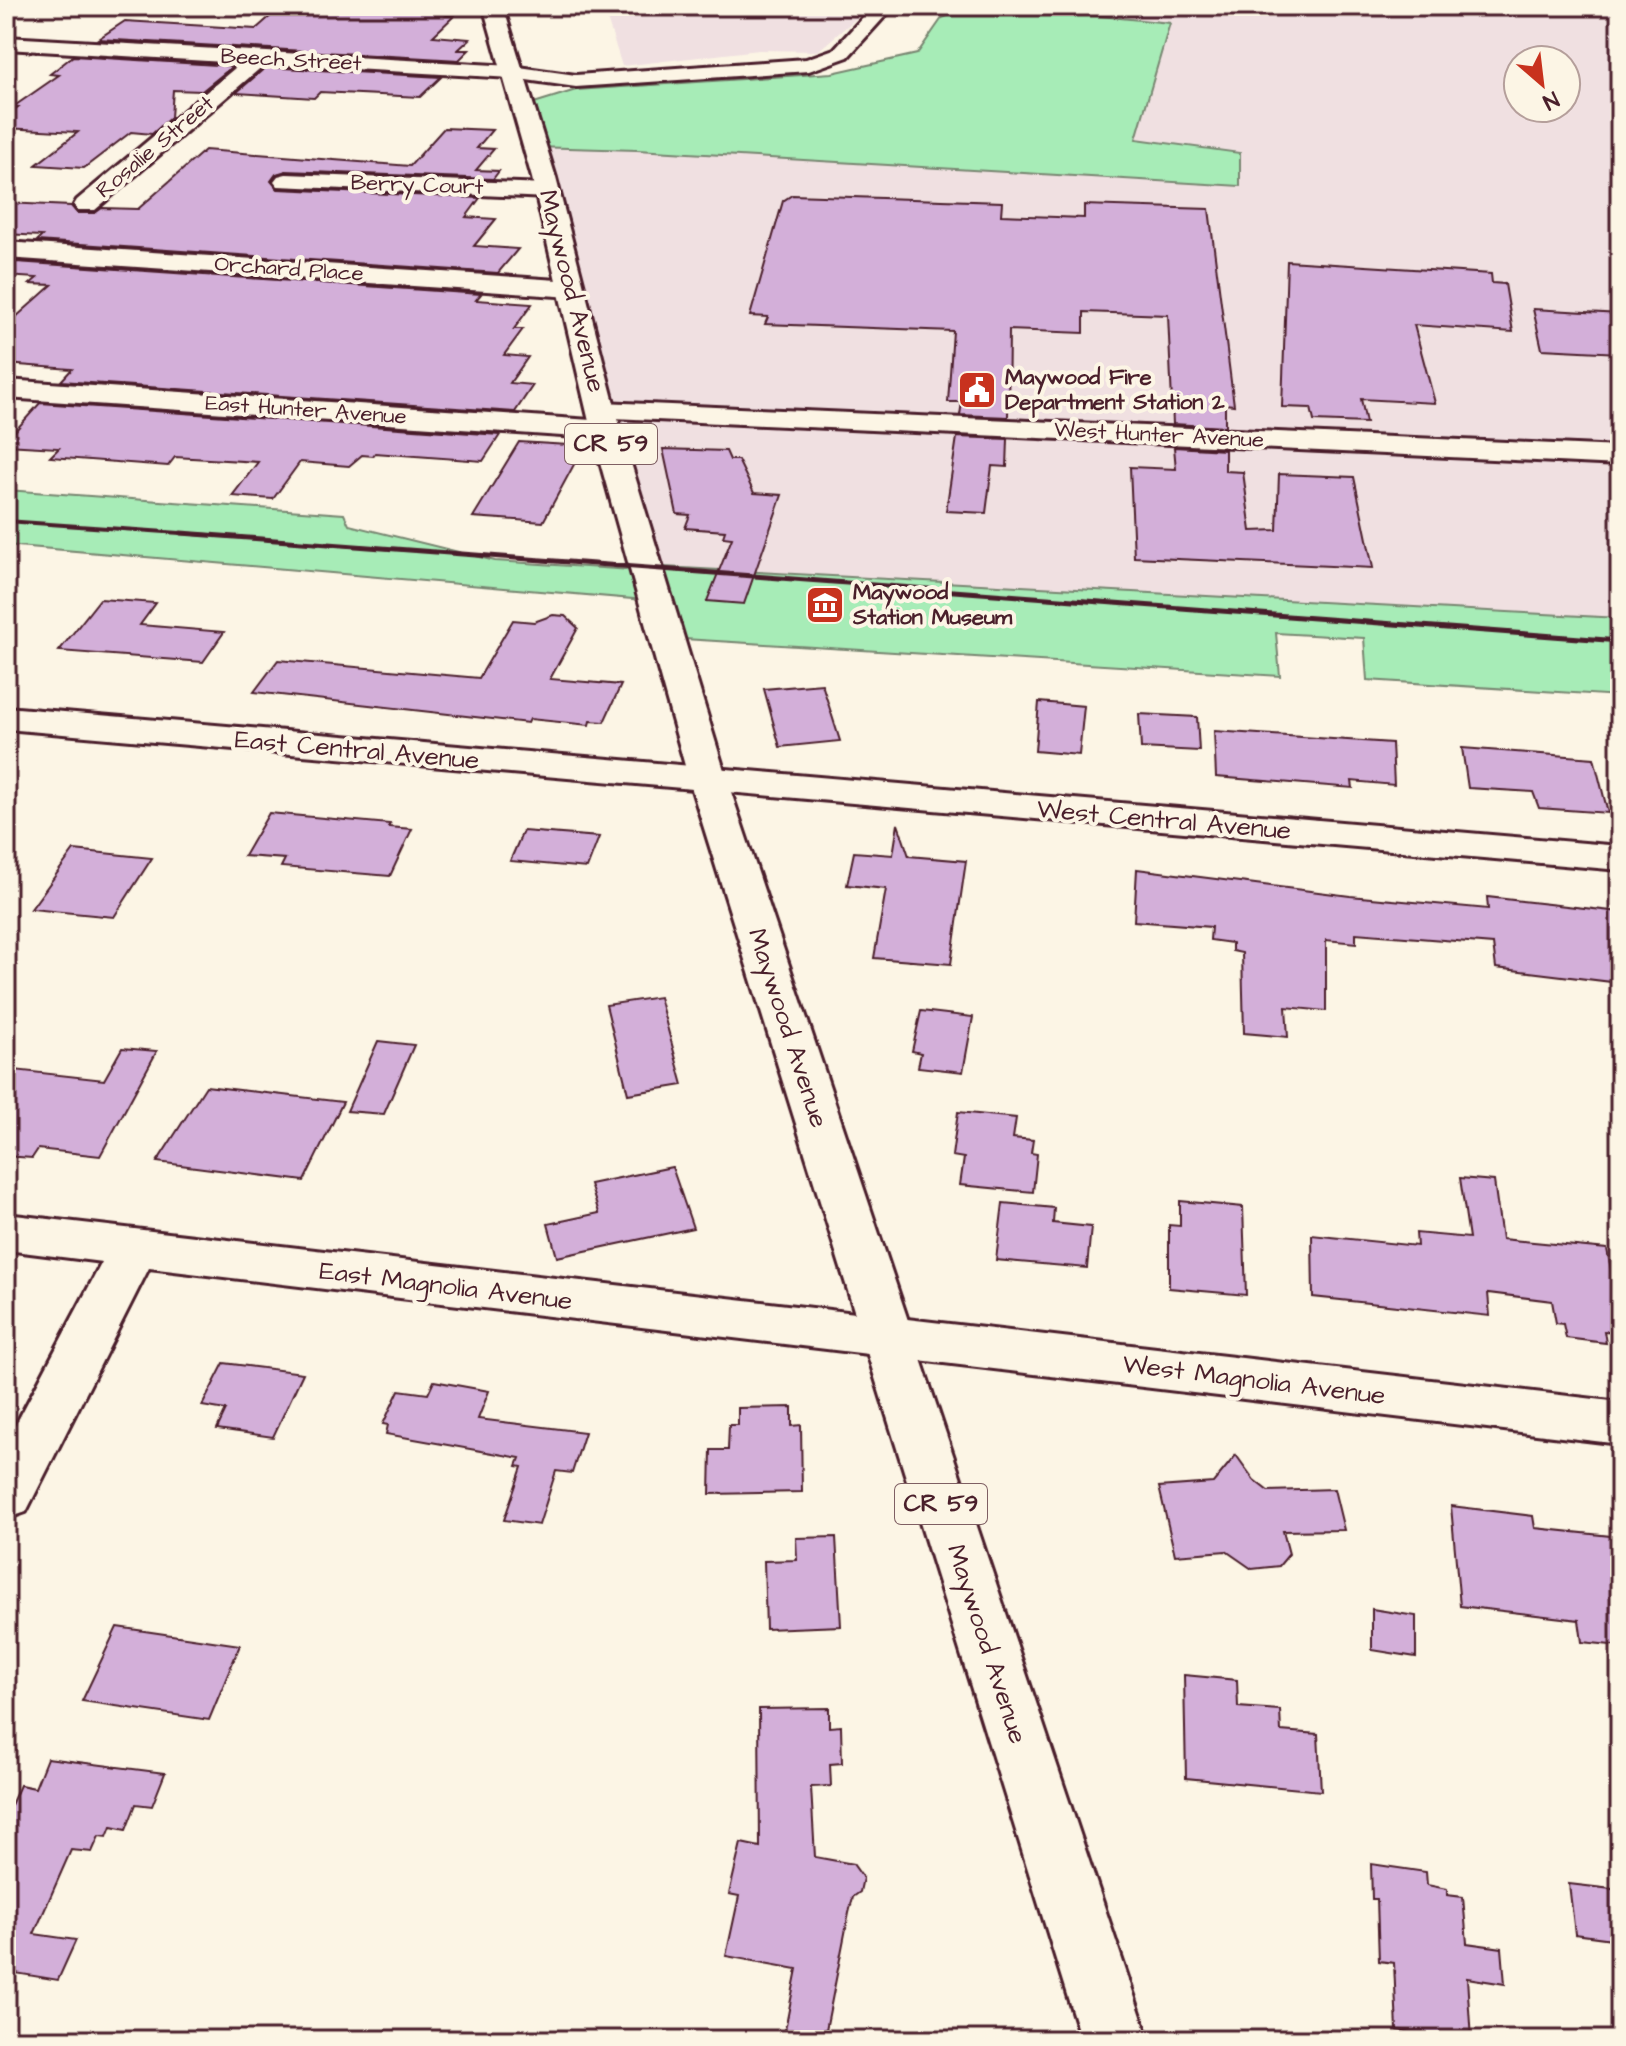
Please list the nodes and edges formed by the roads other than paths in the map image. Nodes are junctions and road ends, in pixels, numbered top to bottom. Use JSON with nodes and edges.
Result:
{"nodes":[{"id":1,"x":493,"y":6,"type":"edge"},
{"id":2,"x":893,"y":6,"type":"edge"},
{"id":3,"x":6,"y":43,"type":"edge"},
{"id":4,"x":49,"y":45,"type":"junction"},
{"id":5,"x":260,"y":58,"type":"junction"},
{"id":6,"x":17,"y":67,"type":"dead end"},
{"id":7,"x":512,"y":72,"type":"junction"},
{"id":8,"x":576,"y":81,"type":"junction"},
{"id":9,"x":520,"y":102,"type":"junction"},
{"id":10,"x":286,"y":181,"type":"dead end"},
{"id":11,"x":547,"y":191,"type":"junction"},
{"id":12,"x":86,"y":205,"type":"dead end"},
{"id":13,"x":6,"y":250,"type":"edge"},
{"id":14,"x":572,"y":289,"type":"junction"},
{"id":15,"x":6,"y":389,"type":"edge"},
{"id":16,"x":604,"y":420,"type":"junction"},
{"id":17,"x":1620,"y":456,"type":"edge"},
{"id":18,"x":6,"y":718,"type":"edge"},
{"id":19,"x":708,"y":780,"type":"junction"},
{"id":20,"x":1620,"y":858,"type":"edge"},
{"id":21,"x":6,"y":1232,"type":"edge"},
{"id":22,"x":134,"y":1248,"type":"junction"},
{"id":23,"x":887,"y":1338,"type":"junction"},
{"id":24,"x":1620,"y":1423,"type":"edge"},
{"id":25,"x":6,"y":1496,"type":"edge"},
{"id":26,"x":1115,"y":2040,"type":"edge"}],
"edges":[{"from":1,"to":7,"type":"street","name":"Maywood Avenue","number":"CR 59"},
{"from":2,"to":8,"type":"street","name":"Beech Street"},
{"from":3,"to":4,"type":"street","name":"Beech Street"},
{"from":4,"to":5,"type":"street","name":"Beech Street"},
{"from":4,"to":6,"type":"street"},
{"from":5,"to":7,"type":"street","name":"Beech Street"},
{"from":5,"to":12,"type":"street","name":"Rosalie Street"},
{"from":7,"to":8,"type":"street","name":"Beech Street"},
{"from":7,"to":9,"type":"street","name":"Maywood Avenue","number":"CR 59"},
{"from":8,"to":9,"type":"street","name":"Beech Street"},
{"from":9,"to":11,"type":"street","name":"Maywood Avenue","number":"CR 59"},
{"from":10,"to":11,"type":"street","name":"Berry Court"},
{"from":11,"to":14,"type":"street","name":"Maywood Avenue","number":"CR 59"},
{"from":13,"to":14,"type":"street","name":"Orchard Place"},
{"from":14,"to":16,"type":"street","name":"Maywood Avenue","number":"CR 59"},
{"from":15,"to":16,"type":"street","name":"East Hunter Avenue"},
{"from":16,"to":17,"type":"street","name":"West Hunter Avenue"},
{"from":16,"to":19,"type":"street","name":"Maywood Avenue","number":"CR 59"},
{"from":18,"to":19,"type":"street","name":"East Central Avenue"},
{"from":19,"to":20,"type":"street","name":"West Central Avenue"},
{"from":19,"to":23,"type":"street","name":"Maywood Avenue","number":"CR 59"},
{"from":21,"to":22,"type":"street","name":"East Magnolia Avenue"},
{"from":22,"to":23,"type":"street","name":"East Magnolia Avenue"},
{"from":22,"to":25,"type":"street"},
{"from":23,"to":24,"type":"street","name":"West Magnolia Avenue"},
{"from":23,"to":26,"type":"street","name":"Maywood Avenue","number":"CR 59"}]}
